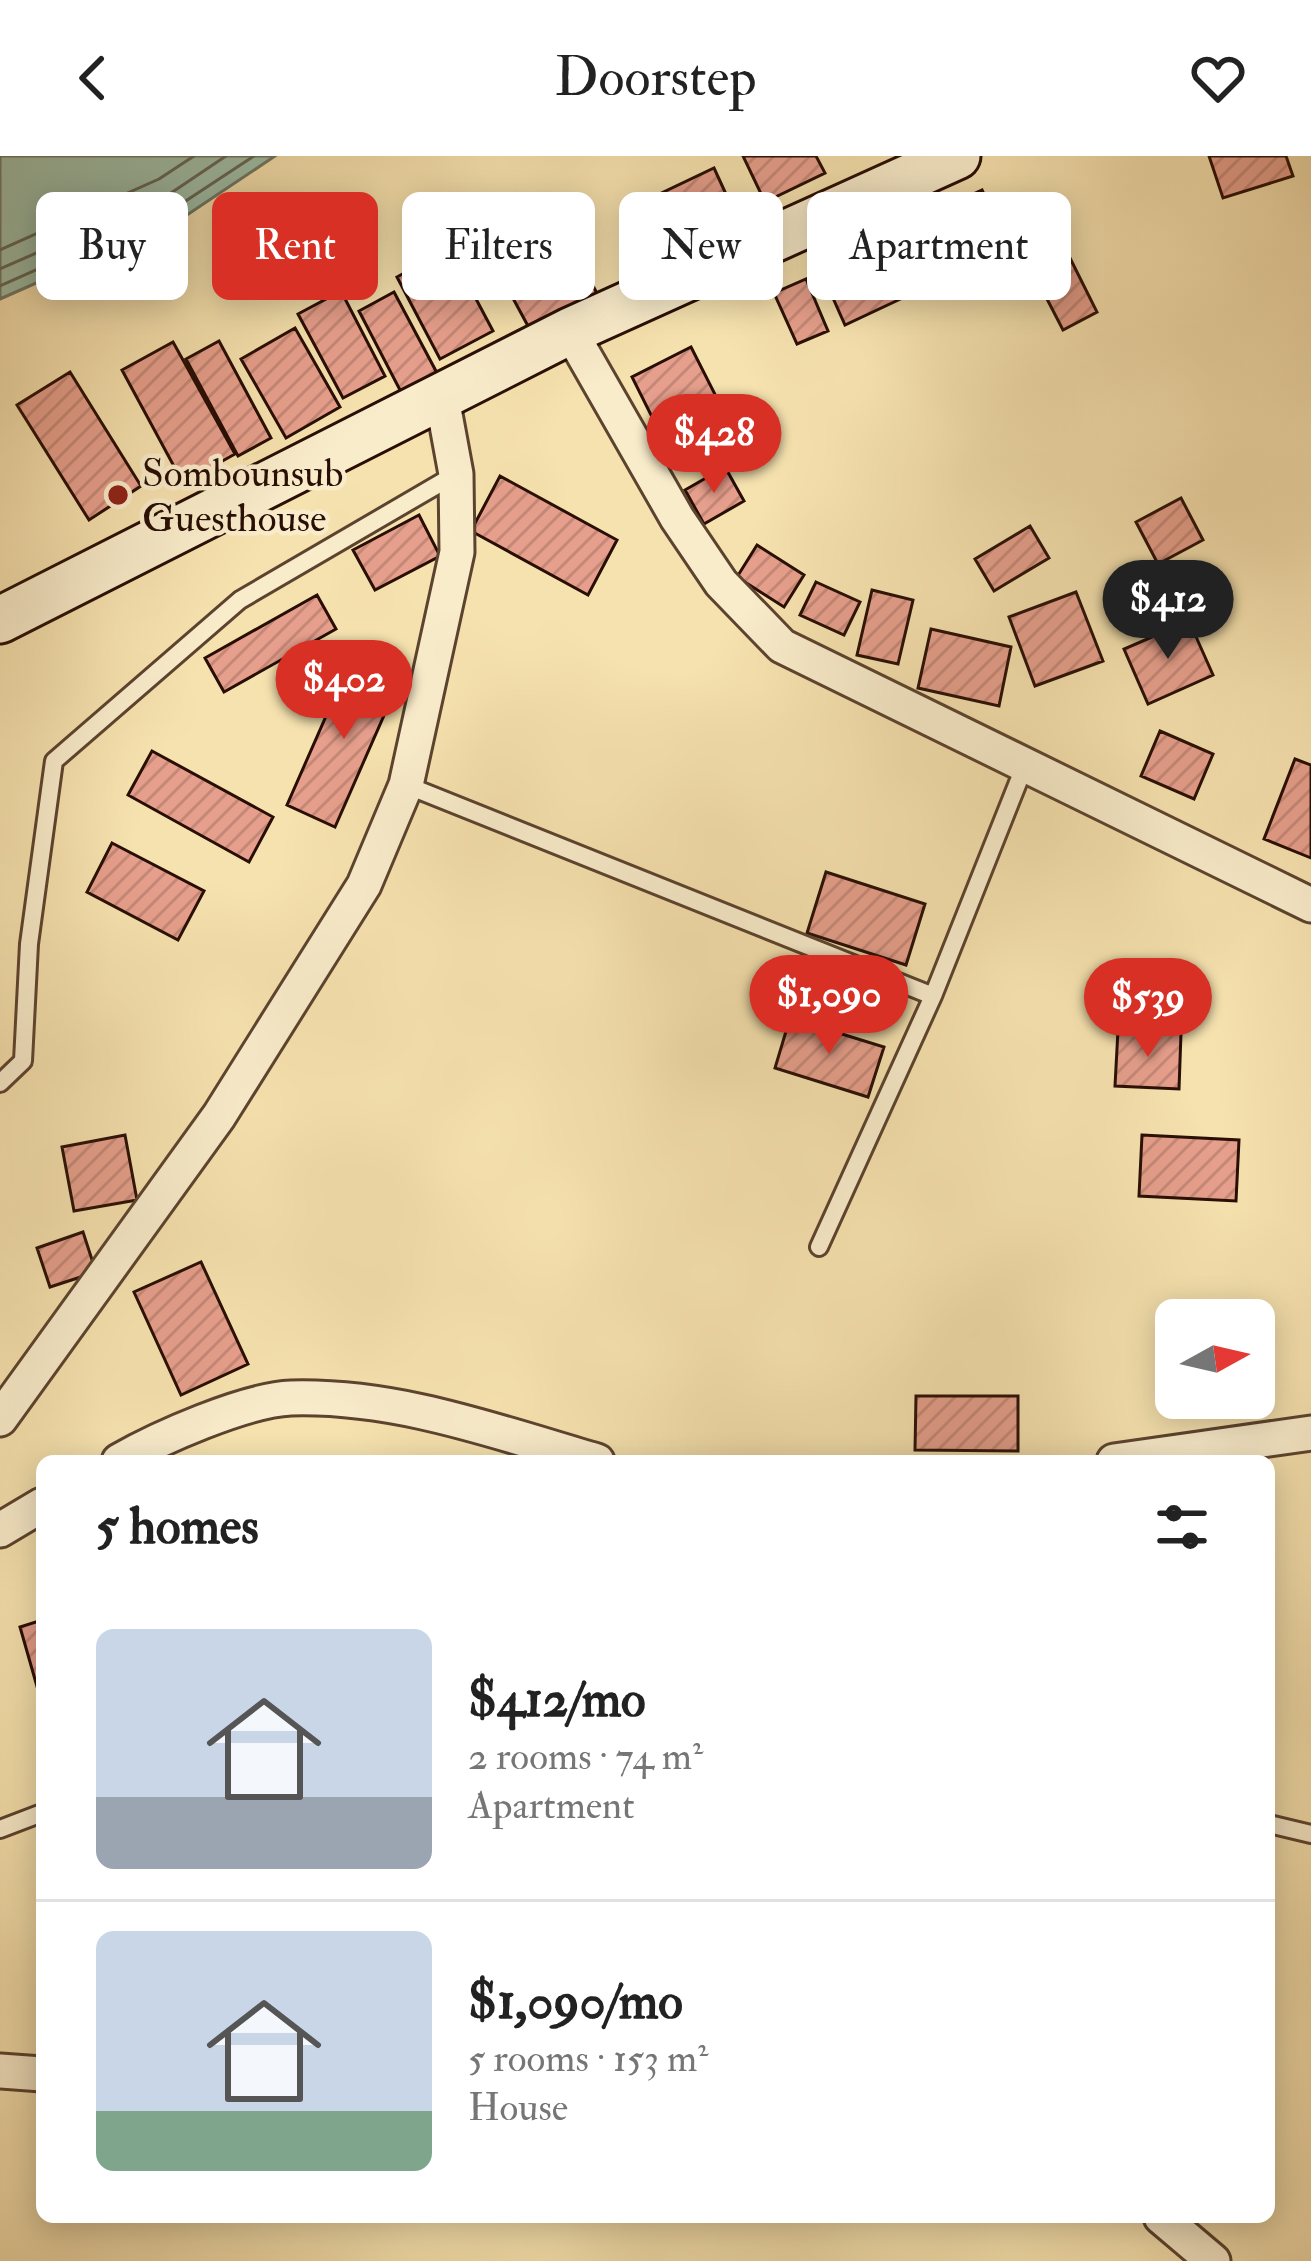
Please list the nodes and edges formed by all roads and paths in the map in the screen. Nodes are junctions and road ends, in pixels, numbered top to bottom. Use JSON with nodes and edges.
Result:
{"nodes":[{"id":1,"x":957,"y":156,"type":"edge"},
{"id":2,"x":570,"y":331,"type":"junction"},
{"id":3,"x":442,"y":398,"type":"junction"},
{"id":4,"x":456,"y":474,"type":"junction"},
{"id":5,"x":0,"y":620,"type":"edge"},
{"id":6,"x":1025,"y":765,"type":"junction"},
{"id":7,"x":406,"y":785,"type":"junction"},
{"id":8,"x":1311,"y":905,"type":"edge"},
{"id":9,"x":933,"y":996,"type":"junction"},
{"id":10,"x":0,"y":1083,"type":"edge"},
{"id":11,"x":819,"y":1247,"type":"dead end"},
{"id":12,"x":0,"y":1419,"type":"edge"},
{"id":13,"x":1311,"y":1433,"type":"edge"},
{"id":14,"x":128,"y":1455,"type":"edge"},
{"id":15,"x":577,"y":1455,"type":"edge"},
{"id":16,"x":1156,"y":1455,"type":"edge"},
{"id":17,"x":36,"y":1509,"type":"edge"},
{"id":18,"x":0,"y":1530,"type":"edge"},
{"id":19,"x":36,"y":1815,"type":"edge"},
{"id":20,"x":1275,"y":1825,"type":"edge"},
{"id":21,"x":0,"y":1829,"type":"edge"},
{"id":22,"x":1311,"y":1834,"type":"edge"},
{"id":23,"x":0,"y":2071,"type":"edge"},
{"id":24,"x":36,"y":2074,"type":"edge"},
{"id":25,"x":1168,"y":2223,"type":"edge"},
{"id":26,"x":1214,"y":2261,"type":"edge"}],
"edges":[{"from":1,"to":2,"type":"main road"},
{"from":2,"to":3,"type":"main road"},
{"from":2,"to":6,"type":"street"},
{"from":3,"to":4,"type":"street"},
{"from":3,"to":5,"type":"main road"},
{"from":4,"to":7,"type":"street"},
{"from":4,"to":10,"type":"lane"},
{"from":6,"to":8,"type":"street"},
{"from":6,"to":9,"type":"lane"},
{"from":7,"to":9,"type":"lane"},
{"from":7,"to":12,"type":"street"},
{"from":9,"to":11,"type":"lane"},
{"from":13,"to":16,"type":"street"},
{"from":14,"to":15,"type":"street"},
{"from":17,"to":18,"type":"street"},
{"from":19,"to":21,"type":"lane"},
{"from":20,"to":22,"type":"lane"},
{"from":23,"to":24,"type":"street"},
{"from":25,"to":26,"type":"street"}]}
